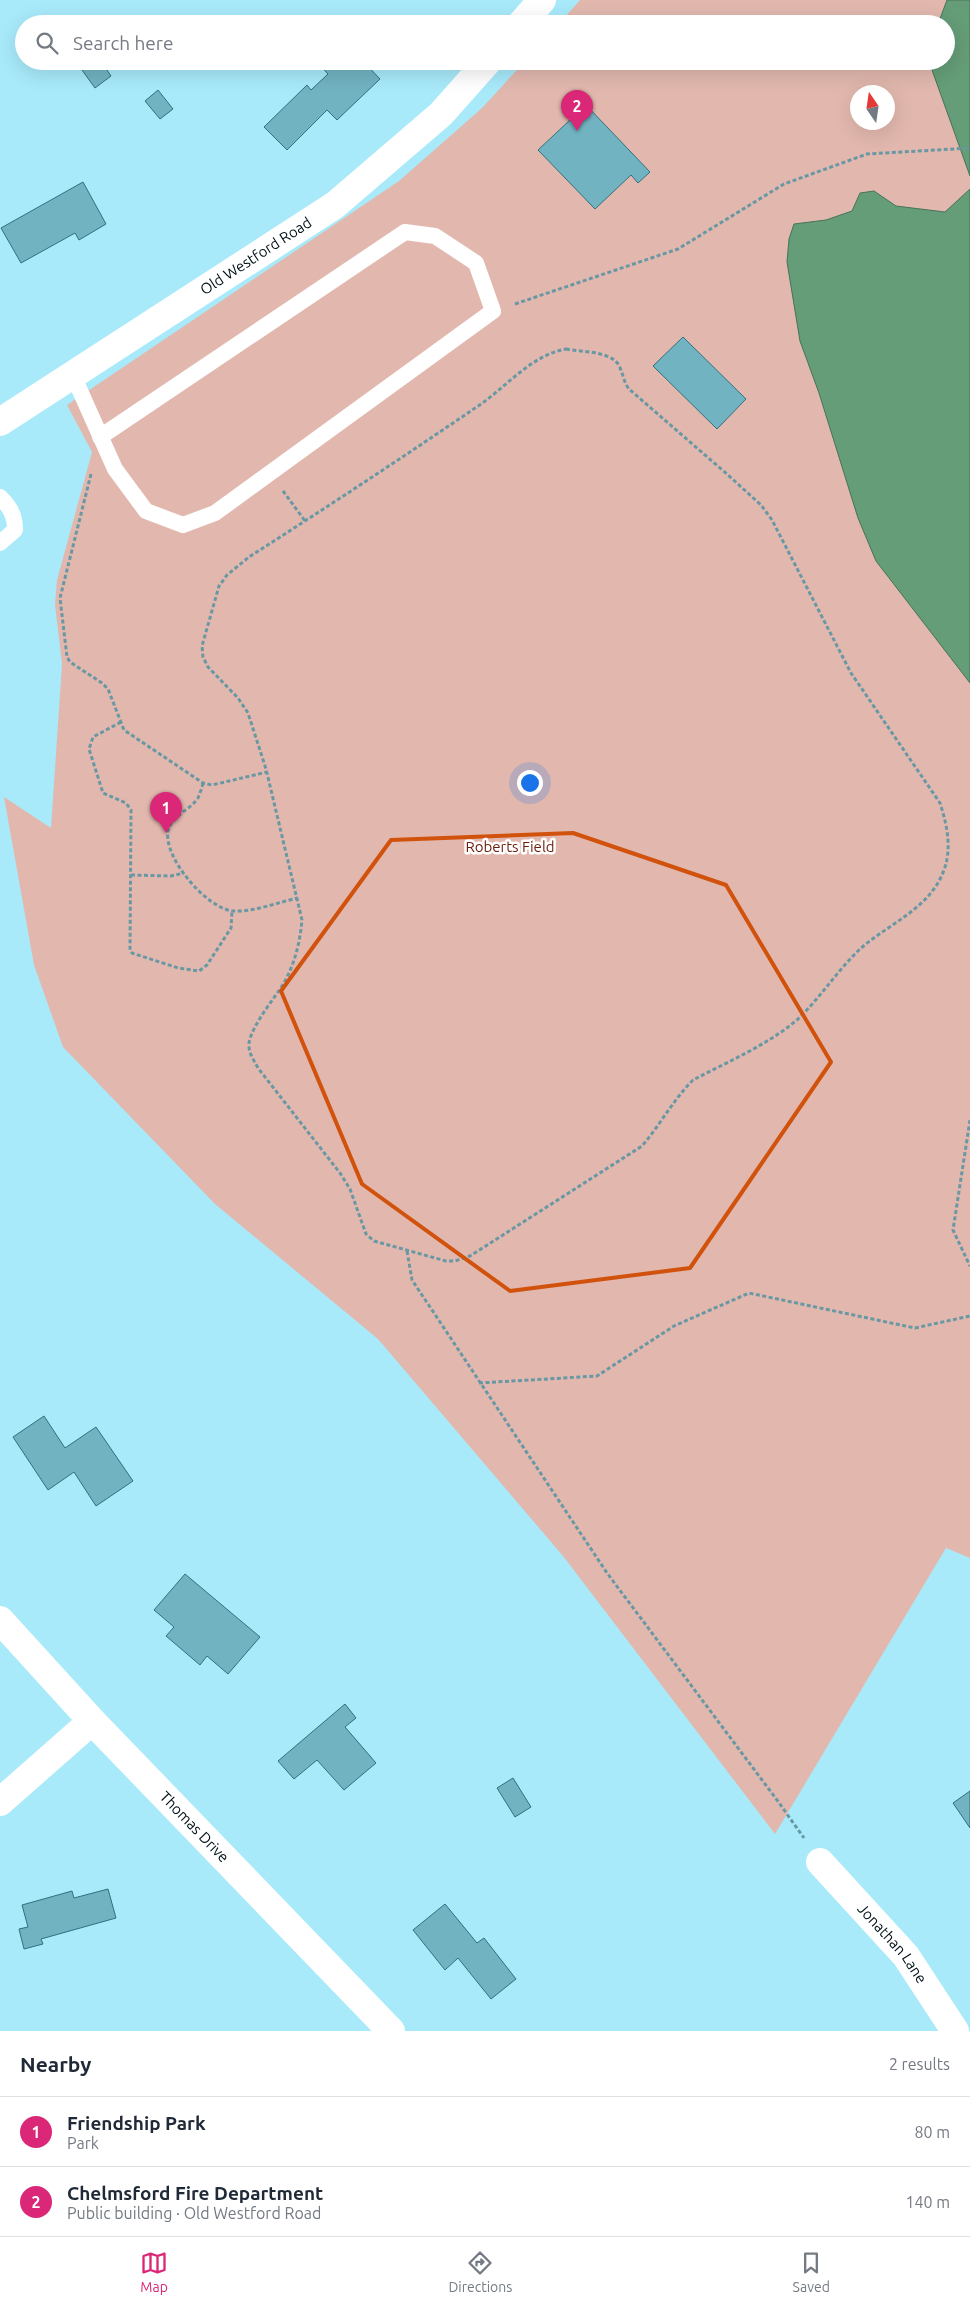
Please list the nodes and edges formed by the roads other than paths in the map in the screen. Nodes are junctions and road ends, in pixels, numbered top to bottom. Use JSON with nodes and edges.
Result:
{"nodes":[{"id":1,"x":542,"y":0,"type":"edge"},
{"id":2,"x":529,"y":15,"type":"edge"},
{"id":3,"x":480,"y":70,"type":"edge"},
{"id":4,"x":73,"y":375,"type":"junction"},
{"id":5,"x":0,"y":422,"type":"edge"},
{"id":6,"x":100,"y":437,"type":"junction"},
{"id":7,"x":0,"y":497,"type":"edge"},
{"id":8,"x":0,"y":543,"type":"edge"},
{"id":9,"x":0,"y":1620,"type":"edge"},
{"id":10,"x":92,"y":1721,"type":"junction"},
{"id":11,"x":0,"y":1802,"type":"edge"},
{"id":12,"x":820,"y":1862,"type":"road end"},
{"id":13,"x":391,"y":2031,"type":"edge"},
{"id":14,"x":955,"y":2031,"type":"edge"}],
"edges":[{"from":1,"to":2,"type":"street"},
{"from":3,"to":4,"type":"street","name":"Old Westford Road"},
{"from":4,"to":5,"type":"street","name":"Old Westford Road"},
{"from":4,"to":6,"type":"lane"},
{"from":6,"to":6,"type":"lane"},
{"from":7,"to":8,"type":"lane"},
{"from":9,"to":10,"type":"street","name":"Thomas Drive"},
{"from":10,"to":11,"type":"street"},
{"from":10,"to":13,"type":"street","name":"Thomas Drive"},
{"from":12,"to":14,"type":"street","name":"Jonathan Lane"}]}
